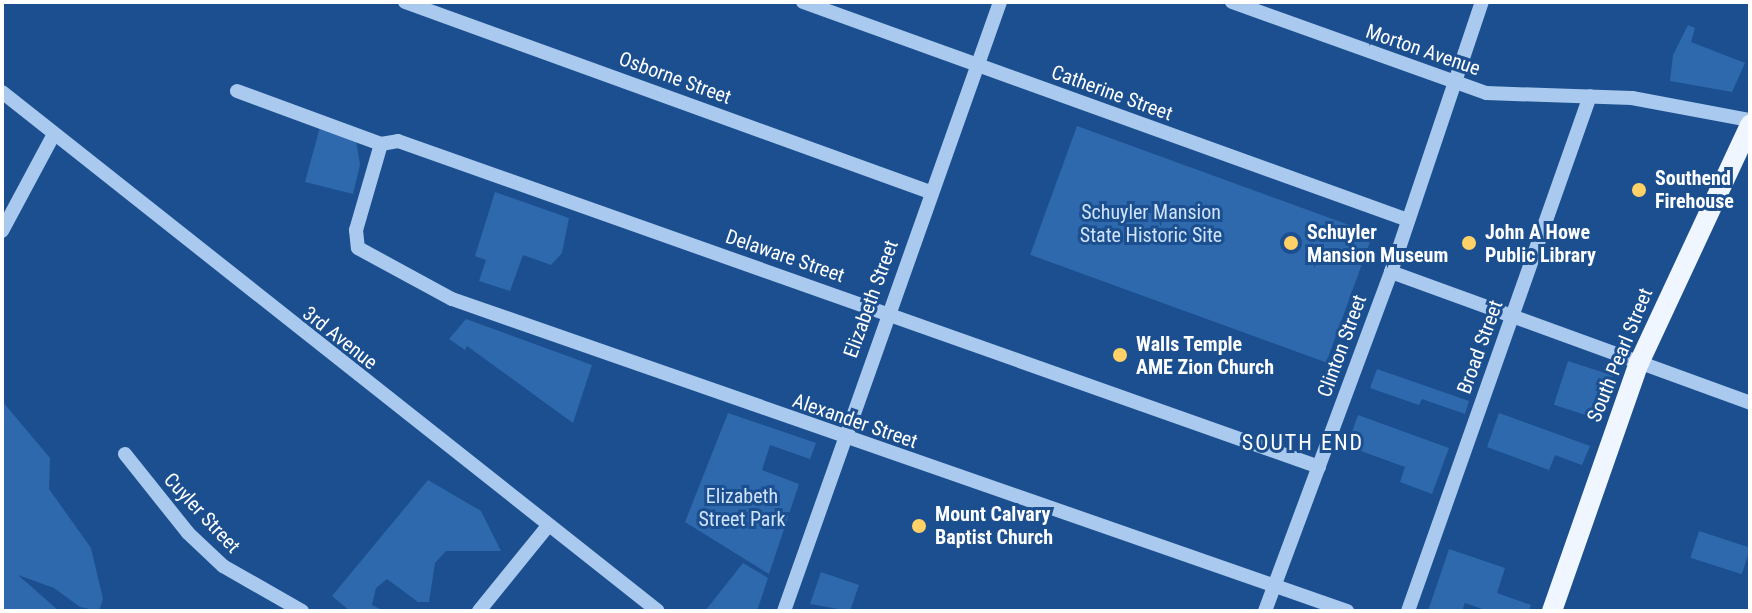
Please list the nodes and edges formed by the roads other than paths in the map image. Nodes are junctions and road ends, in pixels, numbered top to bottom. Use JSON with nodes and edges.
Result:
{"nodes":[{"id":1,"x":405,"y":2,"type":"edge"},
{"id":2,"x":803,"y":2,"type":"edge"},
{"id":3,"x":1000,"y":2,"type":"edge"},
{"id":4,"x":1232,"y":2,"type":"edge"},
{"id":5,"x":1280,"y":2,"type":"edge"},
{"id":6,"x":1482,"y":2,"type":"edge"},
{"id":7,"x":1272,"y":17,"type":"junction"},
{"id":8,"x":976,"y":65,"type":"junction"},
{"id":9,"x":1453,"y":84,"type":"junction"},
{"id":10,"x":237,"y":91,"type":"dead end"},
{"id":11,"x":2,"y":92,"type":"edge"},
{"id":12,"x":1590,"y":96,"type":"junction"},
{"id":13,"x":1750,"y":122,"type":"edge"},
{"id":14,"x":54,"y":134,"type":"junction"},
{"id":15,"x":381,"y":144,"type":"junction"},
{"id":16,"x":930,"y":192,"type":"junction"},
{"id":17,"x":1408,"y":220,"type":"junction"},
{"id":18,"x":2,"y":231,"type":"edge"},
{"id":19,"x":1391,"y":272,"type":"junction"},
{"id":20,"x":887,"y":313,"type":"junction"},
{"id":21,"x":1512,"y":316,"type":"junction"},
{"id":22,"x":1639,"y":363,"type":"junction"},
{"id":23,"x":1750,"y":403,"type":"edge"},
{"id":24,"x":843,"y":438,"type":"junction"},
{"id":25,"x":125,"y":454,"type":"dead end"},
{"id":26,"x":1319,"y":467,"type":"junction"},
{"id":27,"x":547,"y":527,"type":"junction"},
{"id":28,"x":1275,"y":585,"type":"junction"},
{"id":29,"x":302,"y":611,"type":"edge"},
{"id":30,"x":479,"y":611,"type":"edge"},
{"id":31,"x":658,"y":611,"type":"edge"},
{"id":32,"x":784,"y":611,"type":"edge"},
{"id":33,"x":1265,"y":611,"type":"edge"},
{"id":34,"x":1347,"y":611,"type":"edge"},
{"id":35,"x":1408,"y":611,"type":"edge"},
{"id":36,"x":1552,"y":611,"type":"edge"}],
"edges":[{"from":1,"to":16,"type":"street","name":"Osborne Street"},
{"from":2,"to":8,"type":"street","name":"Catherine Street"},
{"from":3,"to":8,"type":"street","name":"Elizabeth Street"},
{"from":4,"to":7,"type":"street","name":"Morton Avenue"},
{"from":5,"to":7,"type":"street"},
{"from":6,"to":9,"type":"street","name":"Clinton Street"},
{"from":7,"to":9,"type":"street","name":"Morton Avenue"},
{"from":8,"to":16,"type":"street","name":"Elizabeth Street"},
{"from":8,"to":17,"type":"street","name":"Catherine Street"},
{"from":9,"to":12,"type":"street","name":"Morton Avenue"},
{"from":9,"to":17,"type":"street","name":"Clinton Street"},
{"from":10,"to":15,"type":"street","name":"Delaware Street"},
{"from":11,"to":14,"type":"street","name":"3rd Avenue"},
{"from":12,"to":13,"type":"street","name":"Morton Avenue"},
{"from":12,"to":21,"type":"street","name":"Broad Street"},
{"from":13,"to":22,"type":"main road","name":"South Pearl Street"},
{"from":14,"to":18,"type":"street"},
{"from":14,"to":27,"type":"street","name":"3rd Avenue"},
{"from":15,"to":20,"type":"street","name":"Delaware Street"},
{"from":15,"to":24,"type":"street","name":"Alexander Street"},
{"from":16,"to":20,"type":"street","name":"Elizabeth Street"},
{"from":17,"to":19,"type":"street","name":"Clinton Street"},
{"from":19,"to":21,"type":"street"},
{"from":19,"to":26,"type":"street","name":"Clinton Street"},
{"from":20,"to":24,"type":"street","name":"Elizabeth Street"},
{"from":20,"to":26,"type":"street","name":"Delaware Street"},
{"from":21,"to":22,"type":"street"},
{"from":21,"to":35,"type":"street","name":"Broad Street"},
{"from":22,"to":23,"type":"street"},
{"from":22,"to":36,"type":"main road","name":"South Pearl Street"},
{"from":24,"to":28,"type":"street","name":"Alexander Street"},
{"from":24,"to":32,"type":"street","name":"Elizabeth Street"},
{"from":25,"to":29,"type":"street","name":"Cuyler Street"},
{"from":26,"to":28,"type":"street","name":"Clinton Street"},
{"from":27,"to":30,"type":"street"},
{"from":27,"to":31,"type":"street","name":"3rd Avenue"},
{"from":28,"to":33,"type":"street","name":"Clinton Street"},
{"from":28,"to":34,"type":"street","name":"Alexander Street"}]}
